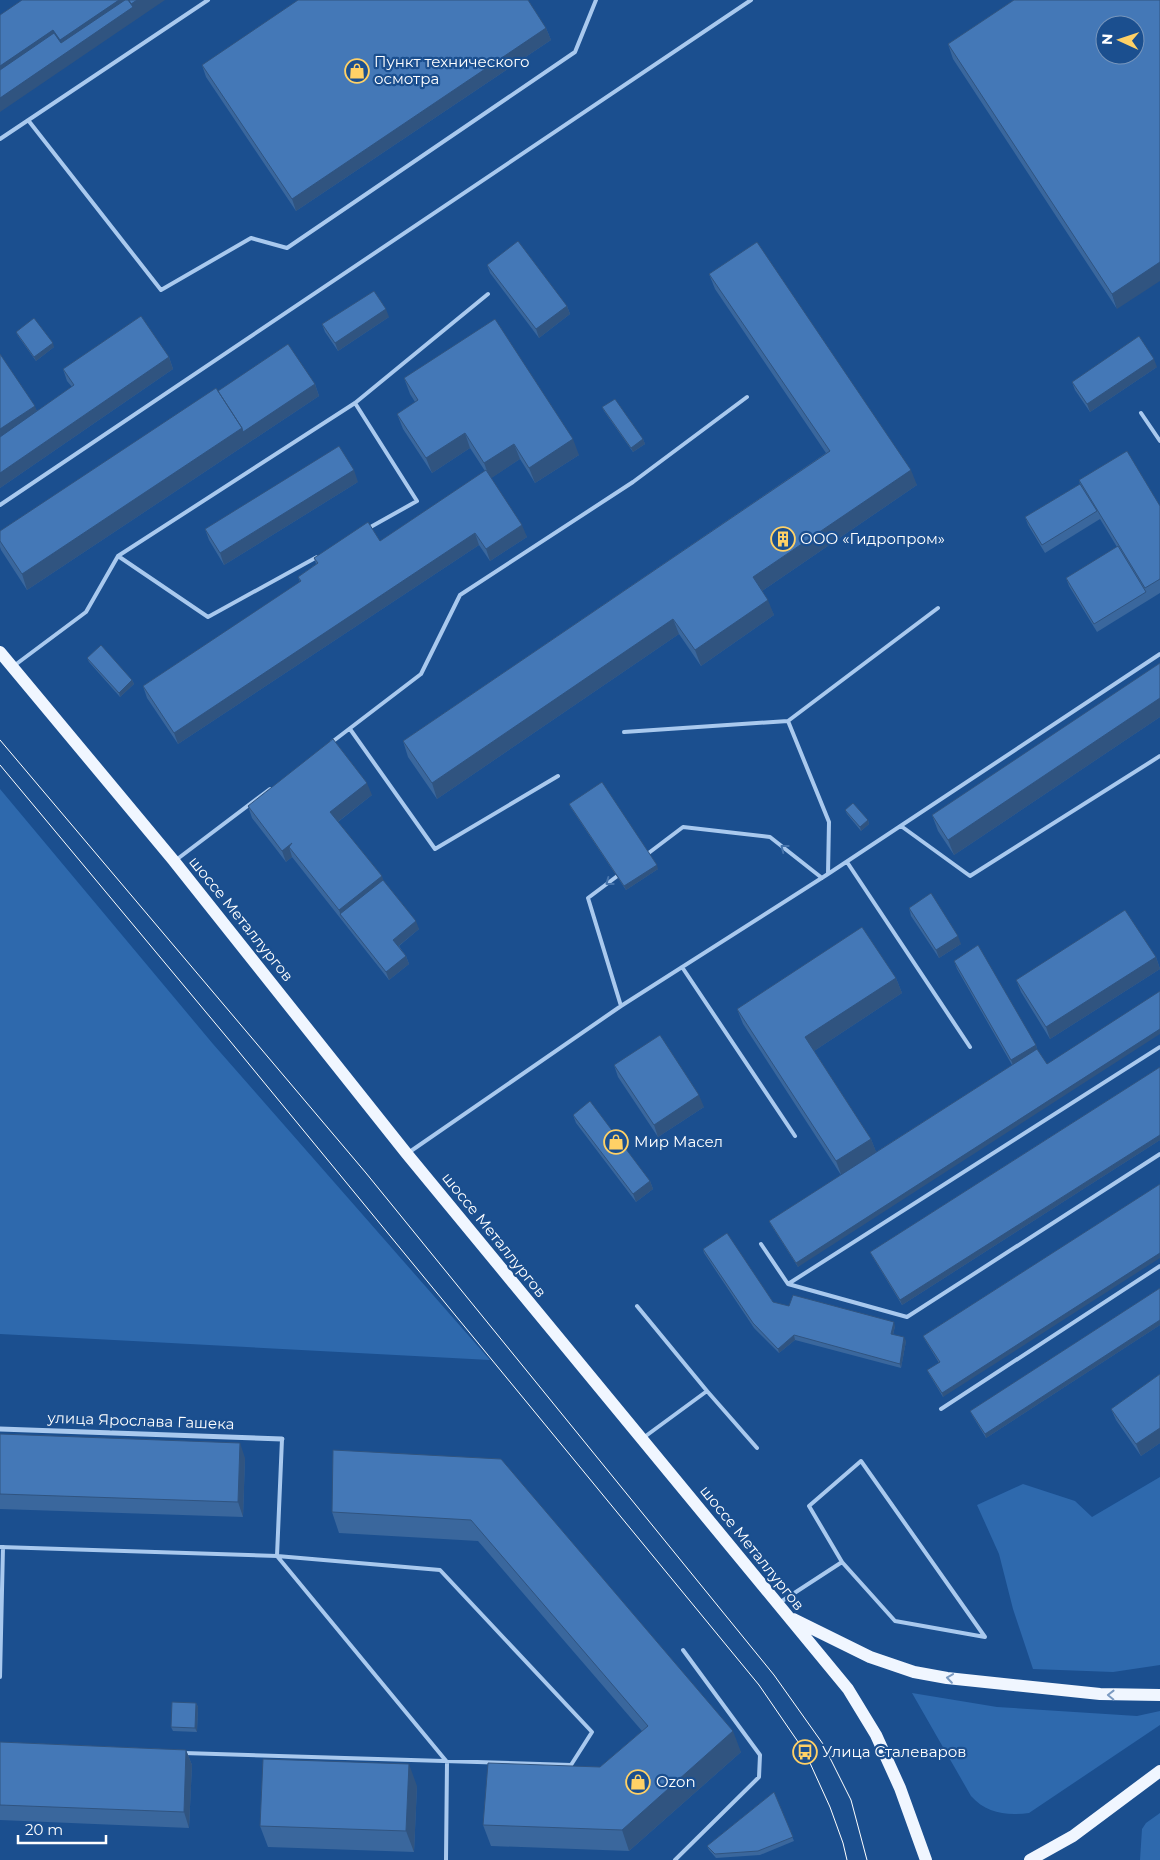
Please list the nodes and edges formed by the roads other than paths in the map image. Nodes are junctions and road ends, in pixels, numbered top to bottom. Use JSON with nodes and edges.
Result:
{"nodes":[{"id":1,"x":208,"y":0,"type":"edge"},
{"id":2,"x":596,"y":0,"type":"edge"},
{"id":3,"x":751,"y":0,"type":"edge"},
{"id":4,"x":28,"y":120,"type":"junction"},
{"id":5,"x":0,"y":139,"type":"edge"},
{"id":6,"x":488,"y":294,"type":"dead end"},
{"id":7,"x":747,"y":397,"type":"dead end"},
{"id":8,"x":355,"y":403,"type":"junction"},
{"id":9,"x":1141,"y":413,"type":"dead end"},
{"id":10,"x":1160,"y":441,"type":"edge"},
{"id":11,"x":0,"y":505,"type":"edge"},
{"id":12,"x":365,"y":530,"type":"edge"},
{"id":13,"x":321,"y":554,"type":"edge"},
{"id":14,"x":118,"y":556,"type":"junction"},
{"id":15,"x":938,"y":608,"type":"dead end"},
{"id":16,"x":0,"y":652,"type":"edge"},
{"id":17,"x":1160,"y":654,"type":"edge"},
{"id":18,"x":13,"y":667,"type":"junction"},
{"id":19,"x":788,"y":721,"type":"junction"},
{"id":20,"x":350,"y":729,"type":"junction"},
{"id":21,"x":624,"y":732,"type":"dead end"},
{"id":22,"x":326,"y":747,"type":"edge"},
{"id":23,"x":1160,"y":756,"type":"edge"},
{"id":24,"x":558,"y":776,"type":"dead end"},
{"id":25,"x":278,"y":783,"type":"edge"},
{"id":26,"x":901,"y":826,"type":"junction"},
{"id":27,"x":644,"y":856,"type":"edge"},
{"id":28,"x":174,"y":861,"type":"junction"},
{"id":29,"x":847,"y":862,"type":"junction"},
{"id":30,"x":628,"y":868,"type":"edge"},
{"id":31,"x":828,"y":874,"type":"junction"},
{"id":32,"x":822,"y":878,"type":"junction"},
{"id":33,"x":682,"y":967,"type":"junction"},
{"id":34,"x":621,"y":1006,"type":"junction"},
{"id":35,"x":970,"y":1047,"type":"dead end"},
{"id":36,"x":1160,"y":1047,"type":"edge"},
{"id":37,"x":795,"y":1136,"type":"dead end"},
{"id":38,"x":407,"y":1154,"type":"junction"},
{"id":39,"x":1160,"y":1154,"type":"edge"},
{"id":40,"x":760,"y":1244,"type":"dead end"},
{"id":41,"x":1160,"y":1266,"type":"edge"},
{"id":42,"x":788,"y":1284,"type":"junction"},
{"id":43,"x":637,"y":1306,"type":"dead end"},
{"id":44,"x":707,"y":1391,"type":"junction"},
{"id":45,"x":941,"y":1409,"type":"dead end"},
{"id":46,"x":0,"y":1429,"type":"edge"},
{"id":47,"x":282,"y":1439,"type":"joint"},
{"id":48,"x":642,"y":1440,"type":"junction"},
{"id":49,"x":757,"y":1448,"type":"dead end"},
{"id":50,"x":1,"y":1547,"type":"edge"},
{"id":51,"x":277,"y":1556,"type":"junction"},
{"id":52,"x":842,"y":1562,"type":"junction"},
{"id":53,"x":777,"y":1604,"type":"junction"},
{"id":54,"x":787,"y":1616,"type":"junction"},
{"id":55,"x":683,"y":1650,"type":"dead end"},
{"id":56,"x":0,"y":1652,"type":"edge"},
{"id":57,"x":0,"y":1677,"type":"edge"},
{"id":58,"x":1160,"y":1695,"type":"edge"},
{"id":59,"x":179,"y":1753,"type":"edge"},
{"id":60,"x":447,"y":1762,"type":"junction"},
{"id":61,"x":1160,"y":1771,"type":"edge"},
{"id":62,"x":1073,"y":1836,"type":"junction"},
{"id":63,"x":446,"y":1860,"type":"edge"},
{"id":64,"x":675,"y":1860,"type":"edge"},
{"id":65,"x":926,"y":1860,"type":"edge"},
{"id":66,"x":1030,"y":1860,"type":"edge"},
{"id":67,"x":1049,"y":1860,"type":"edge"}],
"edges":[{"from":1,"to":4,"type":"lane"},
{"from":2,"to":4,"type":"lane"},
{"from":3,"to":11,"type":"lane"},
{"from":4,"to":5,"type":"lane"},
{"from":6,"to":8,"type":"lane"},
{"from":7,"to":20,"type":"lane"},
{"from":8,"to":12,"type":"lane"},
{"from":8,"to":14,"type":"lane"},
{"from":9,"to":10,"type":"lane"},
{"from":13,"to":14,"type":"lane"},
{"from":14,"to":18,"type":"lane"},
{"from":15,"to":19,"type":"lane"},
{"from":16,"to":18,"type":"main road","name":"шоссе Металлургов"},
{"from":17,"to":26,"type":"lane"},
{"from":18,"to":28,"type":"main road","name":"шоссе Металлургов"},
{"from":19,"to":21,"type":"lane"},
{"from":19,"to":31,"type":"lane"},
{"from":20,"to":22,"type":"lane"},
{"from":20,"to":24,"type":"lane"},
{"from":23,"to":26,"type":"lane"},
{"from":25,"to":28,"type":"lane"},
{"from":26,"to":29,"type":"lane"},
{"from":32,"to":27,"type":"lane","one_way":true},
{"from":28,"to":38,"type":"main road","name":"шоссе Металлургов"},
{"from":29,"to":31,"type":"lane"},
{"from":29,"to":35,"type":"lane"},
{"from":30,"to":34,"type":"lane","one_way":true},
{"from":31,"to":32,"type":"lane"},
{"from":32,"to":33,"type":"lane"},
{"from":33,"to":34,"type":"lane"},
{"from":33,"to":37,"type":"lane"},
{"from":34,"to":38,"type":"lane"},
{"from":36,"to":42,"type":"lane"},
{"from":38,"to":48,"type":"main road","name":"шоссе Металлургов"},
{"from":39,"to":42,"type":"lane"},
{"from":40,"to":42,"type":"lane"},
{"from":41,"to":45,"type":"lane"},
{"from":43,"to":44,"type":"lane"},
{"from":44,"to":48,"type":"lane"},
{"from":44,"to":49,"type":"lane"},
{"from":46,"to":47,"type":"street","name":"улица Ярослава Гашека"},
{"from":47,"to":51,"type":"lane"},
{"from":48,"to":53,"type":"main road","name":"шоссе Металлургов"},
{"from":50,"to":51,"type":"lane"},
{"from":50,"to":56,"type":"lane"},
{"from":51,"to":60,"type":"lane"},
{"from":51,"to":60,"type":"lane"},
{"from":52,"to":52,"type":"lane"},
{"from":52,"to":53,"type":"lane"},
{"from":53,"to":54,"type":"main road","name":"шоссе Металлургов"},
{"from":58,"to":54,"type":"main road","one_way":true},
{"from":54,"to":65,"type":"main road","name":"шоссе Металлургов"},
{"from":55,"to":64,"type":"lane"},
{"from":56,"to":57,"type":"lane"},
{"from":59,"to":60,"type":"lane"},
{"from":60,"to":63,"type":"lane"},
{"from":61,"to":62,"type":"main road"},
{"from":62,"to":66,"type":"main road"},
{"from":62,"to":67,"type":"main road"}]}
